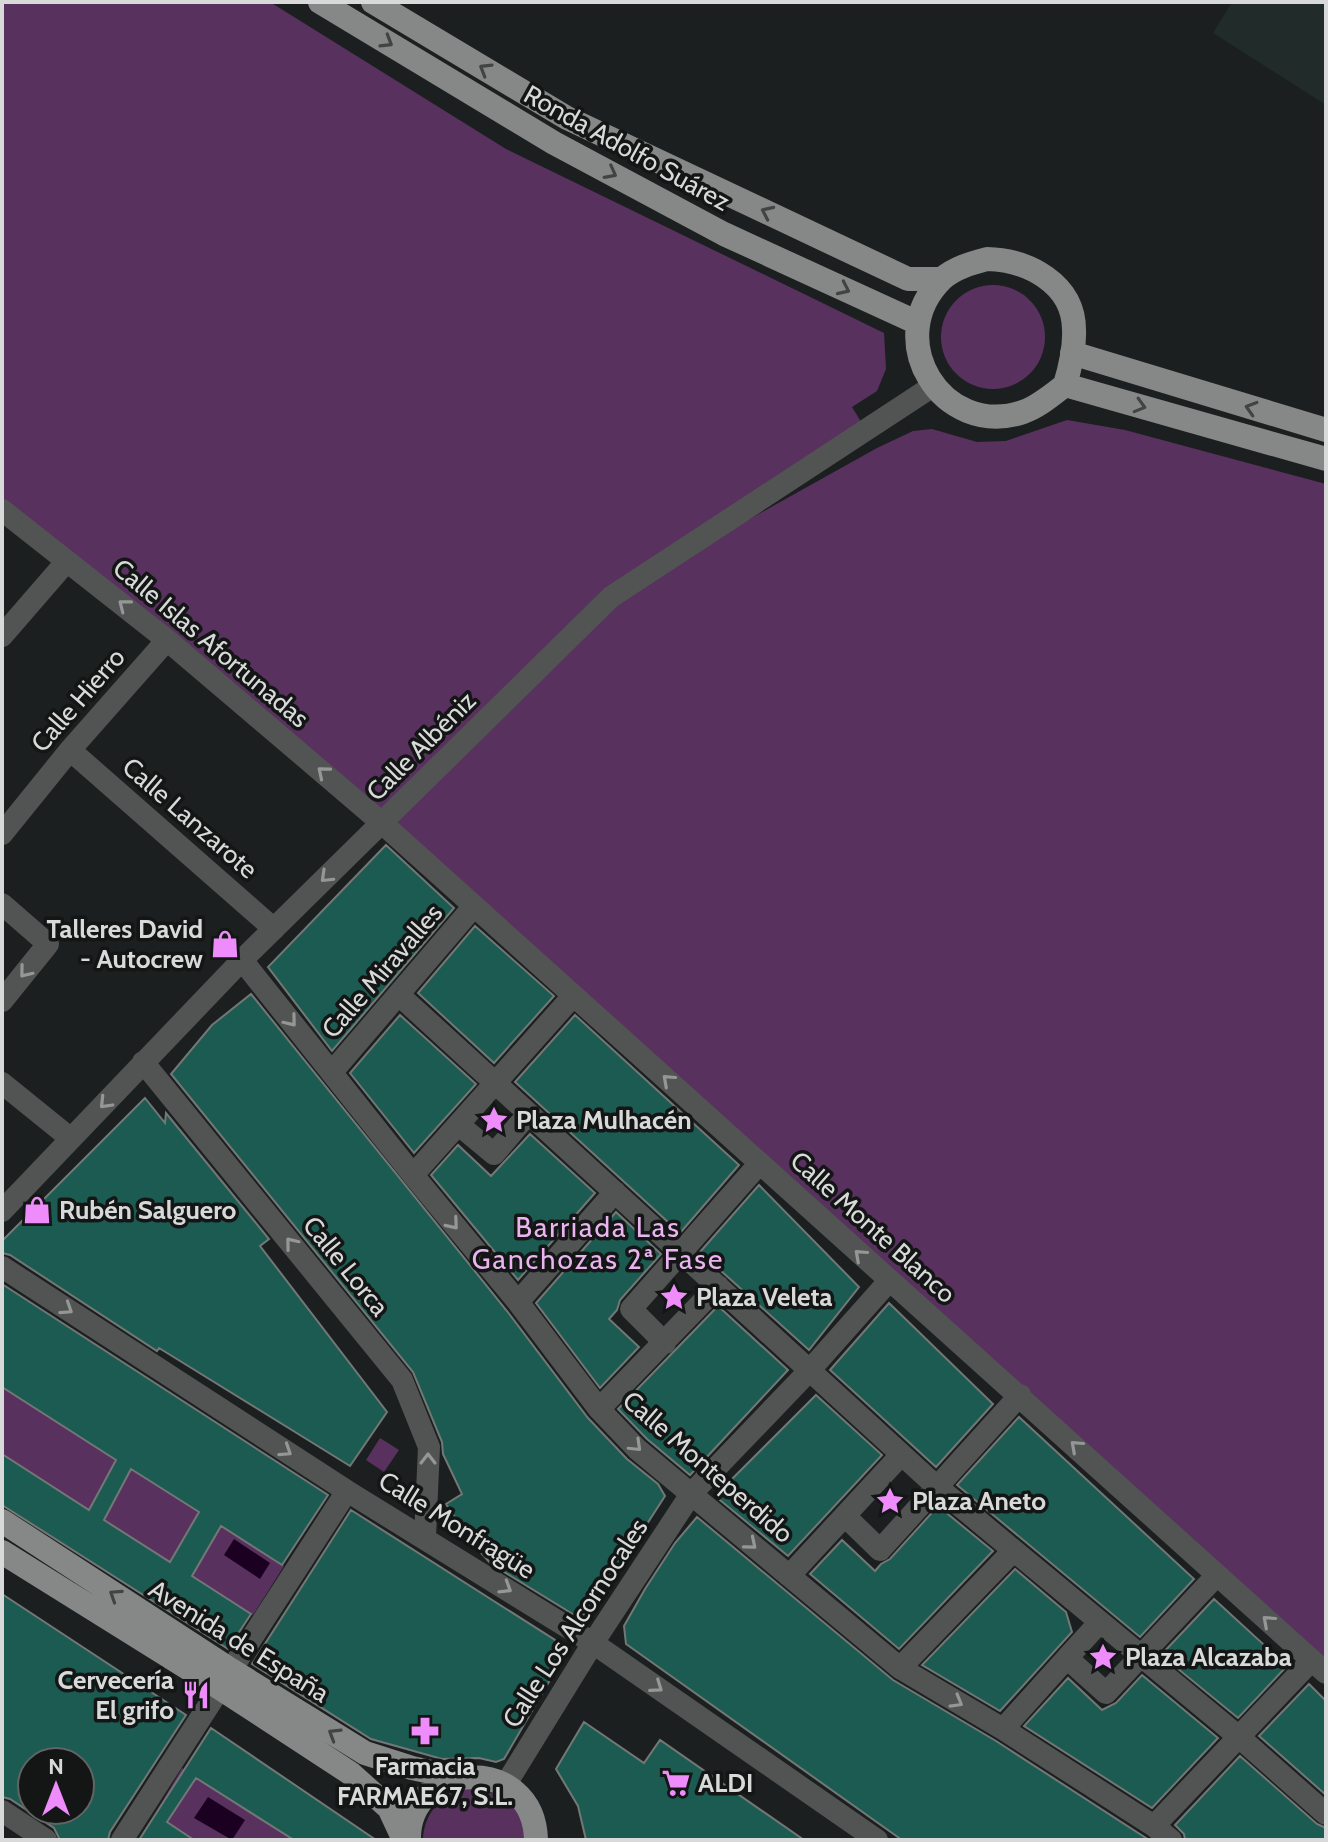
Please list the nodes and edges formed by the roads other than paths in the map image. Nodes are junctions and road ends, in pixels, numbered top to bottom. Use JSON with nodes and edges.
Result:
{"nodes":[{"id":1,"x":320,"y":2,"type":"edge"},
{"id":2,"x":373,"y":2,"type":"edge"},
{"id":3,"x":942,"y":279,"type":"junction"},
{"id":4,"x":918,"y":323,"type":"junction"},
{"id":5,"x":1072,"y":353,"type":"junction"},
{"id":6,"x":1065,"y":385,"type":"junction"},
{"id":7,"x":933,"y":386,"type":"junction"},
{"id":8,"x":1326,"y":430,"type":"edge"},
{"id":9,"x":1326,"y":459,"type":"edge"},
{"id":10,"x":2,"y":510,"type":"edge"},
{"id":11,"x":67,"y":561,"type":"junction"},
{"id":12,"x":2,"y":636,"type":"edge"},
{"id":13,"x":167,"y":640,"type":"junction"},
{"id":14,"x":70,"y":750,"type":"junction"},
{"id":15,"x":382,"y":823,"type":"junction"},
{"id":16,"x":2,"y":834,"type":"edge"},
{"id":17,"x":2,"y":904,"type":"edge"},
{"id":18,"x":474,"y":906,"type":"junction"},
{"id":19,"x":274,"y":929,"type":"junction"},
{"id":20,"x":242,"y":960,"type":"junction"},
{"id":21,"x":399,"y":995,"type":"junction"},
{"id":22,"x":573,"y":996,"type":"junction"},
{"id":23,"x":2,"y":1001,"type":"edge"},
{"id":24,"x":143,"y":1062,"type":"junction"},
{"id":25,"x":332,"y":1072,"type":"junction"},
{"id":26,"x":495,"y":1081,"type":"junction"},
{"id":27,"x":2,"y":1083,"type":"edge"},
{"id":28,"x":528,"y":1114,"type":"junction"},
{"id":29,"x":459,"y":1125,"type":"junction"},
{"id":30,"x":70,"y":1138,"type":"junction"},
{"id":31,"x":760,"y":1163,"type":"junction"},
{"id":32,"x":413,"y":1175,"type":"junction"},
{"id":33,"x":615,"y":1192,"type":"junction"},
{"id":34,"x":2,"y":1211,"type":"edge"},
{"id":35,"x":682,"y":1252,"type":"junction"},
{"id":36,"x":2,"y":1267,"type":"edge"},
{"id":37,"x":889,"y":1281,"type":"junction"},
{"id":38,"x":718,"y":1286,"type":"junction"},
{"id":39,"x":518,"y":1302,"type":"junction"},
{"id":40,"x":665,"y":1343,"type":"junction"},
{"id":41,"x":809,"y":1371,"type":"junction"},
{"id":42,"x":1020,"y":1395,"type":"junction"},
{"id":43,"x":599,"y":1409,"type":"junction"},
{"id":44,"x":901,"y":1455,"type":"junction"},
{"id":45,"x":936,"y":1486,"type":"junction"},
{"id":46,"x":347,"y":1491,"type":"junction"},
{"id":47,"x":691,"y":1494,"type":"junction"},
{"id":48,"x":845,"y":1516,"type":"junction"},
{"id":49,"x":2,"y":1521,"type":"edge"},
{"id":50,"x":425,"y":1537,"type":"junction"},
{"id":51,"x":1013,"y":1551,"type":"junction"},
{"id":52,"x":2,"y":1552,"type":"edge"},
{"id":53,"x":1217,"y":1575,"type":"junction"},
{"id":54,"x":789,"y":1576,"type":"junction"},
{"id":55,"x":1099,"y":1623,"type":"junction"},
{"id":56,"x":593,"y":1643,"type":"junction"},
{"id":57,"x":1139,"y":1656,"type":"junction"},
{"id":58,"x":1067,"y":1658,"type":"junction"},
{"id":59,"x":1319,"y":1667,"type":"edge"},
{"id":60,"x":900,"y":1668,"type":"junction"},
{"id":61,"x":226,"y":1679,"type":"junction"},
{"id":62,"x":1003,"y":1729,"type":"junction"},
{"id":63,"x":1239,"y":1737,"type":"junction"},
{"id":64,"x":459,"y":1778,"type":"junction"},
{"id":65,"x":506,"y":1784,"type":"junction"},
{"id":66,"x":2,"y":1811,"type":"edge"},
{"id":67,"x":1326,"y":1814,"type":"edge"},
{"id":68,"x":1162,"y":1833,"type":"edge"},
{"id":69,"x":46,"y":1840,"type":"edge"},
{"id":70,"x":122,"y":1840,"type":"edge"},
{"id":71,"x":407,"y":1840,"type":"edge"},
{"id":72,"x":536,"y":1840,"type":"edge"},
{"id":73,"x":877,"y":1840,"type":"edge"}],
"edges":[{"from":1,"to":4,"type":"main road","name":"Ronda Adolfo Suárez","one_way":true},
{"from":3,"to":2,"type":"main road","name":"Ronda Adolfo Suárez","one_way":true},
{"from":3,"to":4,"type":"main road"},
{"from":3,"to":5,"type":"main road"},
{"from":4,"to":7,"type":"main road"},
{"from":5,"to":6,"type":"main road"},
{"from":8,"to":5,"type":"main road","one_way":true},
{"from":6,"to":7,"type":"main road"},
{"from":6,"to":9,"type":"main road","one_way":true},
{"from":7,"to":15,"type":"street","name":"Calle Albéniz"},
{"from":10,"to":11,"type":"street","name":"Calle Islas Afortunadas"},
{"from":11,"to":12,"type":"street"},
{"from":13,"to":11,"type":"street","name":"Calle Islas Afortunadas","one_way":true},
{"from":13,"to":14,"type":"street","name":"Calle Hierro"},
{"from":15,"to":13,"type":"street","name":"Calle Islas Afortunadas","one_way":true},
{"from":14,"to":16,"type":"street","name":"Calle Hierro"},
{"from":14,"to":19,"type":"street","name":"Calle Lanzarote"},
{"from":15,"to":18,"type":"street","name":"Calle Monte Blanco"},
{"from":15,"to":19,"type":"street","name":"Calle Albéniz","one_way":true},
{"from":17,"to":23,"type":"street","one_way":true},
{"from":18,"to":21,"type":"street","name":"Calle Miravalles"},
{"from":18,"to":22,"type":"street","name":"Calle Monte Blanco"},
{"from":19,"to":20,"type":"street","name":"Calle Albéniz"},
{"from":20,"to":24,"type":"street","name":"Calle Albéniz"},
{"from":20,"to":25,"type":"street","name":"Calle Monteperdido","one_way":true},
{"from":21,"to":25,"type":"street","name":"Calle Miravalles"},
{"from":21,"to":26,"type":"street"},
{"from":22,"to":26,"type":"street"},
{"from":31,"to":22,"type":"street","name":"Calle Monte Blanco","one_way":true},
{"from":24,"to":30,"type":"street","name":"Calle Albéniz","one_way":true},
{"from":50,"to":24,"type":"street","name":"Calle Lorca","one_way":true},
{"from":25,"to":32,"type":"street","name":"Calle Monteperdido"},
{"from":26,"to":28,"type":"street"},
{"from":26,"to":29,"type":"street"},
{"from":27,"to":30,"type":"street"},
{"from":28,"to":29,"type":"street"},
{"from":28,"to":33,"type":"street"},
{"from":29,"to":32,"type":"street"},
{"from":30,"to":34,"type":"street","name":"Calle Albéniz"},
{"from":31,"to":35,"type":"street"},
{"from":37,"to":31,"type":"street","name":"Calle Monte Blanco","one_way":true},
{"from":32,"to":39,"type":"street","name":"Calle Monteperdido","one_way":true},
{"from":33,"to":35,"type":"street"},
{"from":33,"to":39,"type":"street"},
{"from":35,"to":38,"type":"street"},
{"from":35,"to":40,"type":"street"},
{"from":36,"to":46,"type":"street","name":"Calle Monfragüe","one_way":true},
{"from":37,"to":41,"type":"street","name":"Calle Los Alcornocales"},
{"from":37,"to":42,"type":"street","name":"Calle Monte Blanco"},
{"from":38,"to":40,"type":"street"},
{"from":38,"to":41,"type":"street"},
{"from":39,"to":43,"type":"street","name":"Calle Monteperdido"},
{"from":40,"to":43,"type":"street"},
{"from":41,"to":44,"type":"street"},
{"from":41,"to":47,"type":"street","name":"Calle Los Alcornocales"},
{"from":42,"to":45,"type":"street"},
{"from":53,"to":42,"type":"street","name":"Calle Monte Blanco","one_way":true},
{"from":43,"to":47,"type":"street","name":"Calle Monteperdido","one_way":true},
{"from":44,"to":45,"type":"street"},
{"from":44,"to":48,"type":"street"},
{"from":45,"to":48,"type":"street"},
{"from":45,"to":51,"type":"street"},
{"from":46,"to":50,"type":"street","name":"Calle Monfragüe"},
{"from":46,"to":61,"type":"street"},
{"from":47,"to":54,"type":"street","name":"Calle Monteperdido","one_way":true},
{"from":47,"to":56,"type":"street","name":"Calle Los Alcornocales"},
{"from":48,"to":54,"type":"street"},
{"from":61,"to":49,"type":"main road","name":"Avenida de España","one_way":true},
{"from":50,"to":56,"type":"street","name":"Calle Monfragüe","one_way":true},
{"from":51,"to":55,"type":"street"},
{"from":51,"to":60,"type":"street"},
{"from":52,"to":61,"type":"main road","name":"Avenida de España"},
{"from":53,"to":57,"type":"street"},
{"from":59,"to":53,"type":"street","name":"Calle Monte Blanco","one_way":true},
{"from":54,"to":60,"type":"street","name":"Calle Monteperdido"},
{"from":55,"to":57,"type":"street"},
{"from":55,"to":58,"type":"street"},
{"from":56,"to":65,"type":"street","name":"Calle Los Alcornocales"},
{"from":56,"to":73,"type":"street","name":"Calle Monfragüe","one_way":true},
{"from":57,"to":58,"type":"street"},
{"from":57,"to":63,"type":"street"},
{"from":58,"to":62,"type":"street"},
{"from":59,"to":63,"type":"street"},
{"from":60,"to":62,"type":"street","name":"Calle Monteperdido","one_way":true},
{"from":64,"to":61,"type":"main road","name":"Avenida de España","one_way":true},
{"from":61,"to":70,"type":"street"},
{"from":61,"to":71,"type":"main road","name":"Avenida de España"},
{"from":62,"to":68,"type":"street","name":"Calle Monteperdido"},
{"from":63,"to":67,"type":"street"},
{"from":63,"to":68,"type":"street"},
{"from":64,"to":65,"type":"main road","name":"Avenida de España"},
{"from":64,"to":71,"type":"main road"},
{"from":65,"to":72,"type":"main road"},
{"from":66,"to":69,"type":"street"}]}
